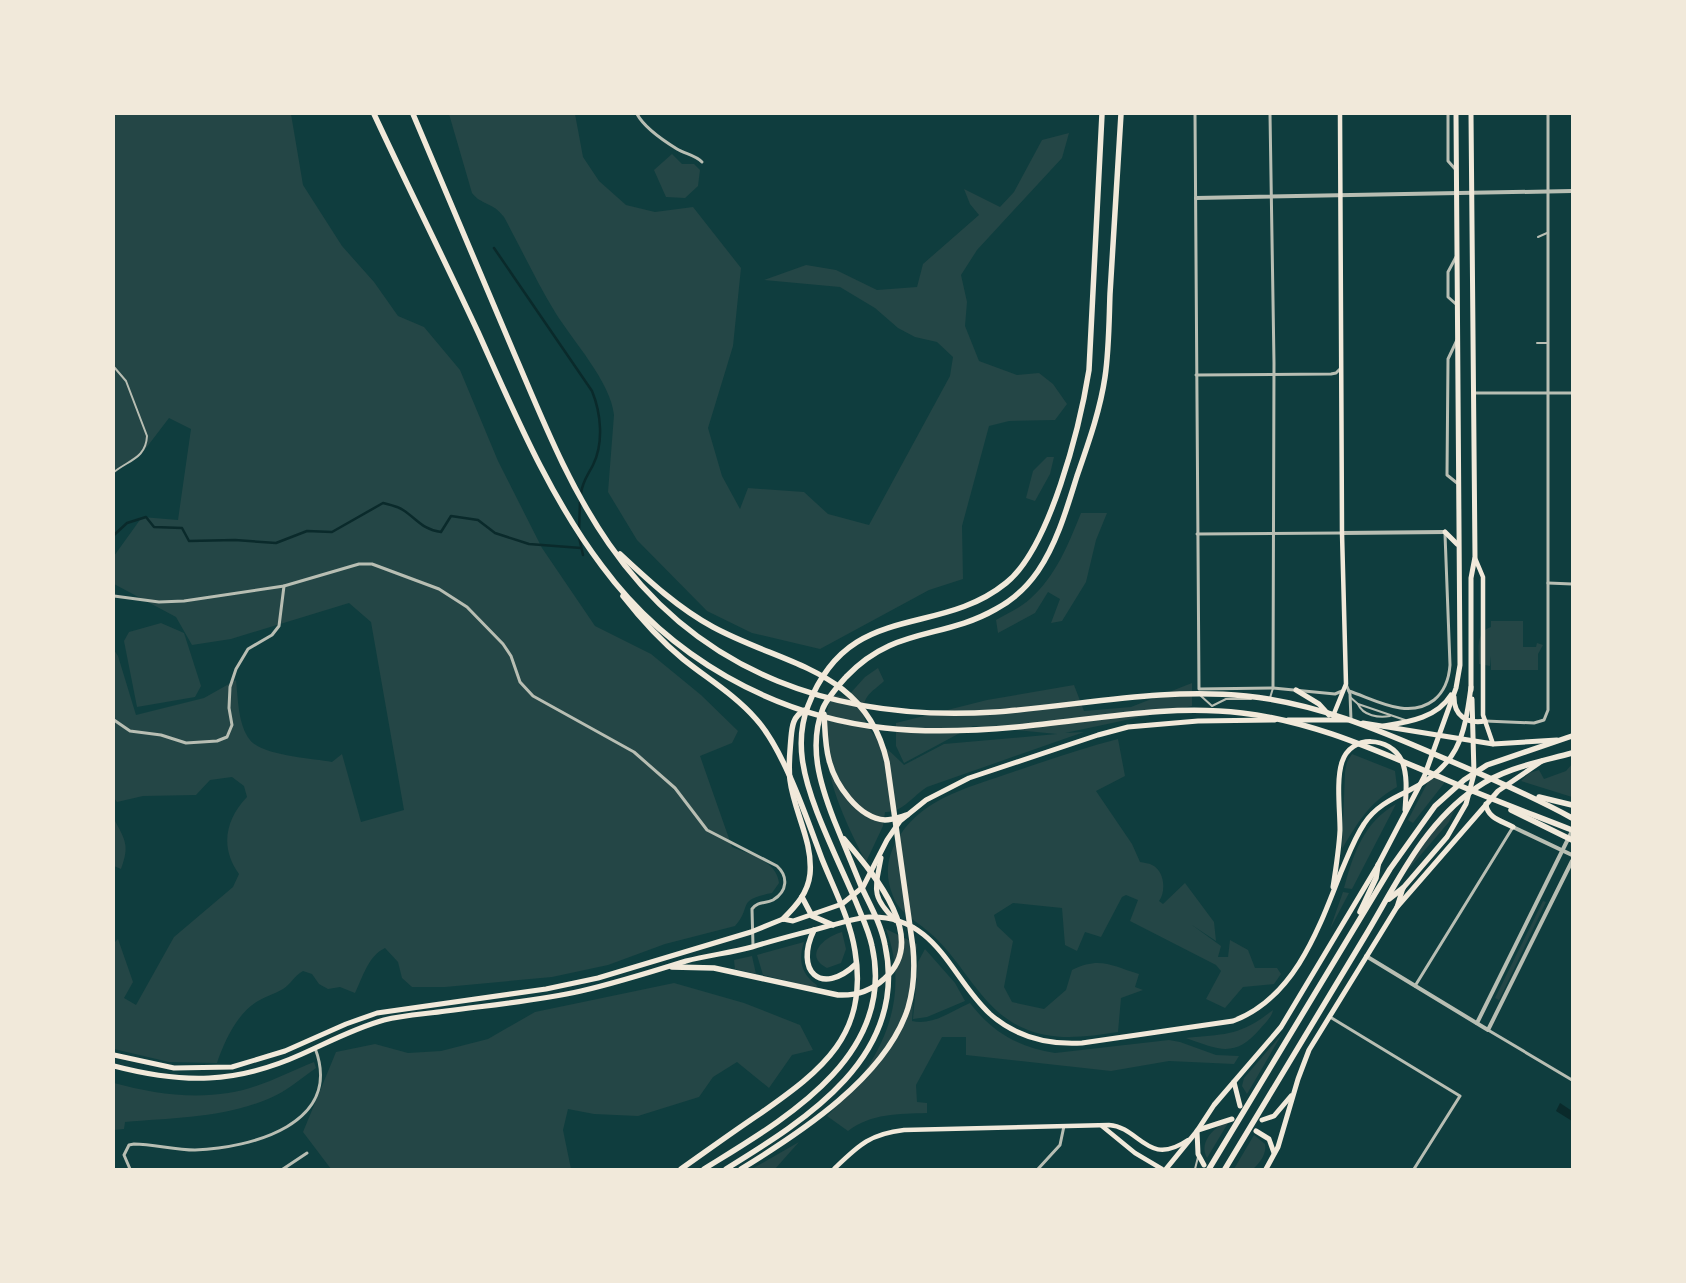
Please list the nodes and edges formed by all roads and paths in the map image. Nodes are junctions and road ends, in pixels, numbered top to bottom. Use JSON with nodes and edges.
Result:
{"nodes":[{"id":1,"x":374,"y":114,"type":"edge"},
{"id":2,"x":413,"y":114,"type":"edge"},
{"id":3,"x":637,"y":114,"type":"edge"},
{"id":4,"x":1102,"y":114,"type":"edge"},
{"id":5,"x":1121,"y":114,"type":"edge"},
{"id":6,"x":1195,"y":114,"type":"edge"},
{"id":7,"x":1270,"y":114,"type":"edge"},
{"id":8,"x":1340,"y":114,"type":"edge"},
{"id":9,"x":1448,"y":114,"type":"edge"},
{"id":10,"x":1456,"y":114,"type":"edge"},
{"id":11,"x":1471,"y":114,"type":"edge"},
{"id":12,"x":1548,"y":114,"type":"edge"},
{"id":13,"x":702,"y":162,"type":"dead end"},
{"id":14,"x":1456,"y":171,"type":"junction"},
{"id":15,"x":1548,"y":190,"type":"junction"},
{"id":16,"x":1572,"y":190,"type":"edge"},
{"id":17,"x":1456,"y":192,"type":"junction"},
{"id":18,"x":1472,"y":192,"type":"junction"},
{"id":19,"x":1340,"y":195,"type":"junction"},
{"id":20,"x":1273,"y":196,"type":"junction"},
{"id":21,"x":1196,"y":198,"type":"junction"},
{"id":22,"x":1548,"y":233,"type":"junction"},
{"id":23,"x":1538,"y":237,"type":"dead end"},
{"id":24,"x":1456,"y":257,"type":"junction"},
{"id":25,"x":1457,"y":305,"type":"junction"},
{"id":26,"x":1457,"y":340,"type":"junction"},
{"id":27,"x":1548,"y":343,"type":"junction"},
{"id":28,"x":1538,"y":344,"type":"dead end"},
{"id":29,"x":1342,"y":365,"type":"junction"},
{"id":30,"x":114,"y":367,"type":"edge"},
{"id":31,"x":1196,"y":374,"type":"junction"},
{"id":32,"x":1274,"y":374,"type":"junction"},
{"id":33,"x":1473,"y":393,"type":"junction"},
{"id":34,"x":1548,"y":393,"type":"junction"},
{"id":35,"x":1572,"y":393,"type":"edge"},
{"id":36,"x":114,"y":472,"type":"edge"},
{"id":37,"x":1457,"y":483,"type":"junction"},
{"id":38,"x":1445,"y":532,"type":"junction"},
{"id":39,"x":1273,"y":533,"type":"junction"},
{"id":40,"x":1342,"y":533,"type":"junction"},
{"id":41,"x":1197,"y":534,"type":"junction"},
{"id":42,"x":609,"y":544,"type":"junction"},
{"id":43,"x":1458,"y":545,"type":"junction"},
{"id":44,"x":1475,"y":557,"type":"junction"},
{"id":45,"x":602,"y":566,"type":"junction"},
{"id":46,"x":1548,"y":583,"type":"junction"},
{"id":47,"x":1572,"y":584,"type":"edge"},
{"id":48,"x":284,"y":586,"type":"junction"},
{"id":49,"x":114,"y":596,"type":"edge"},
{"id":50,"x":1346,"y":684,"type":"junction"},
{"id":51,"x":1471,"y":687,"type":"junction"},
{"id":52,"x":1199,"y":688,"type":"junction"},
{"id":53,"x":1273,"y":688,"type":"junction"},
{"id":54,"x":1456,"y":688,"type":"junction"},
{"id":55,"x":1296,"y":690,"type":"junction"},
{"id":56,"x":1342,"y":691,"type":"junction"},
{"id":57,"x":1349,"y":691,"type":"junction"},
{"id":58,"x":1350,"y":697,"type":"junction"},
{"id":59,"x":1358,"y":704,"type":"junction"},
{"id":60,"x":824,"y":708,"type":"junction"},
{"id":61,"x":807,"y":709,"type":"junction"},
{"id":62,"x":1392,"y":715,"type":"junction"},
{"id":63,"x":114,"y":720,"type":"edge"},
{"id":64,"x":1332,"y":720,"type":"junction"},
{"id":65,"x":1351,"y":721,"type":"junction"},
{"id":66,"x":1410,"y":721,"type":"junction"},
{"id":67,"x":1485,"y":721,"type":"junction"},
{"id":68,"x":1380,"y":726,"type":"junction"},
{"id":69,"x":1439,"y":735,"type":"junction"},
{"id":70,"x":1572,"y":736,"type":"edge"},
{"id":71,"x":1559,"y":740,"type":"junction"},
{"id":72,"x":1493,"y":744,"type":"junction"},
{"id":73,"x":1572,"y":753,"type":"edge"},
{"id":74,"x":1542,"y":761,"type":"junction"},
{"id":75,"x":1479,"y":794,"type":"junction"},
{"id":76,"x":1532,"y":796,"type":"junction"},
{"id":77,"x":1486,"y":804,"type":"junction"},
{"id":78,"x":1572,"y":805,"type":"edge"},
{"id":79,"x":1405,"y":813,"type":"junction"},
{"id":80,"x":907,"y":815,"type":"junction"},
{"id":81,"x":1572,"y":818,"type":"edge"},
{"id":82,"x":1513,"y":827,"type":"junction"},
{"id":83,"x":1572,"y":830,"type":"edge"},
{"id":84,"x":841,"y":836,"type":"junction"},
{"id":85,"x":1572,"y":840,"type":"edge"},
{"id":86,"x":884,"y":847,"type":"junction"},
{"id":87,"x":1564,"y":851,"type":"junction"},
{"id":88,"x":1572,"y":855,"type":"edge"},
{"id":89,"x":1572,"y":861,"type":"edge"},
{"id":90,"x":1378,"y":865,"type":"junction"},
{"id":91,"x":1403,"y":888,"type":"junction"},
{"id":92,"x":802,"y":897,"type":"junction"},
{"id":93,"x":1331,"y":897,"type":"junction"},
{"id":94,"x":1387,"y":900,"type":"junction"},
{"id":95,"x":1397,"y":907,"type":"junction"},
{"id":96,"x":812,"y":916,"type":"junction"},
{"id":97,"x":783,"y":919,"type":"junction"},
{"id":98,"x":895,"y":921,"type":"junction"},
{"id":99,"x":833,"y":925,"type":"junction"},
{"id":100,"x":814,"y":930,"type":"junction"},
{"id":101,"x":751,"y":932,"type":"junction"},
{"id":102,"x":1350,"y":935,"type":"junction"},
{"id":103,"x":753,"y":946,"type":"junction"},
{"id":104,"x":1366,"y":956,"type":"junction"},
{"id":105,"x":856,"y":964,"type":"junction"},
{"id":106,"x":672,"y":967,"type":"junction"},
{"id":107,"x":1415,"y":986,"type":"junction"},
{"id":108,"x":1328,"y":1016,"type":"junction"},
{"id":109,"x":1477,"y":1023,"type":"junction"},
{"id":110,"x":1488,"y":1030,"type":"junction"},
{"id":111,"x":315,"y":1048,"type":"junction"},
{"id":112,"x":114,"y":1055,"type":"edge"},
{"id":113,"x":114,"y":1066,"type":"edge"},
{"id":114,"x":1572,"y":1080,"type":"edge"},
{"id":115,"x":1234,"y":1082,"type":"junction"},
{"id":116,"x":1293,"y":1093,"type":"junction"},
{"id":117,"x":1240,"y":1106,"type":"dead end"},
{"id":118,"x":1232,"y":1119,"type":"dead end"},
{"id":119,"x":1262,"y":1120,"type":"dead end"},
{"id":120,"x":1064,"y":1126,"type":"junction"},
{"id":121,"x":1102,"y":1126,"type":"junction"},
{"id":122,"x":1197,"y":1130,"type":"junction"},
{"id":123,"x":1256,"y":1131,"type":"dead end"},
{"id":124,"x":1193,"y":1136,"type":"junction"},
{"id":125,"x":307,"y":1154,"type":"dead end"},
{"id":126,"x":1198,"y":1154,"type":"junction"},
{"id":127,"x":1274,"y":1156,"type":"junction"},
{"id":128,"x":1207,"y":1167,"type":"edge"},
{"id":129,"x":130,"y":1169,"type":"edge"},
{"id":130,"x":283,"y":1169,"type":"edge"},
{"id":131,"x":681,"y":1169,"type":"edge"},
{"id":132,"x":704,"y":1169,"type":"edge"},
{"id":133,"x":726,"y":1169,"type":"edge"},
{"id":134,"x":741,"y":1169,"type":"edge"},
{"id":135,"x":834,"y":1169,"type":"edge"},
{"id":136,"x":1038,"y":1169,"type":"edge"},
{"id":137,"x":1164,"y":1169,"type":"edge"},
{"id":138,"x":1195,"y":1169,"type":"edge"},
{"id":139,"x":1225,"y":1169,"type":"edge"},
{"id":140,"x":1266,"y":1169,"type":"edge"},
{"id":141,"x":1414,"y":1169,"type":"edge"}],
"edges":[{"from":1,"to":45,"type":"highway"},
{"from":2,"to":42,"type":"highway"},
{"from":3,"to":13,"type":"street"},
{"from":4,"to":61,"type":"highway"},
{"from":5,"to":60,"type":"highway"},
{"from":6,"to":21,"type":"street"},
{"from":7,"to":20,"type":"street"},
{"from":8,"to":19,"type":"main road"},
{"from":9,"to":14,"type":"street"},
{"from":10,"to":14,"type":"main road"},
{"from":11,"to":18,"type":"main road"},
{"from":12,"to":15,"type":"street"},
{"from":14,"to":17,"type":"main road"},
{"from":15,"to":16,"type":"street"},
{"from":15,"to":18,"type":"street"},
{"from":15,"to":22,"type":"street"},
{"from":17,"to":18,"type":"street"},
{"from":17,"to":19,"type":"street"},
{"from":17,"to":24,"type":"main road"},
{"from":18,"to":33,"type":"main road"},
{"from":19,"to":20,"type":"street"},
{"from":19,"to":29,"type":"main road"},
{"from":20,"to":21,"type":"street"},
{"from":20,"to":32,"type":"street"},
{"from":21,"to":31,"type":"street"},
{"from":22,"to":23,"type":"lane"},
{"from":22,"to":27,"type":"street"},
{"from":24,"to":25,"type":"main road"},
{"from":24,"to":25,"type":"street"},
{"from":25,"to":26,"type":"main road"},
{"from":26,"to":37,"type":"main road"},
{"from":26,"to":37,"type":"street"},
{"from":27,"to":28,"type":"lane"},
{"from":27,"to":34,"type":"street"},
{"from":29,"to":32,"type":"street"},
{"from":29,"to":40,"type":"main road"},
{"from":30,"to":36,"type":"lane"},
{"from":31,"to":32,"type":"street"},
{"from":31,"to":41,"type":"street"},
{"from":32,"to":39,"type":"street"},
{"from":33,"to":34,"type":"street"},
{"from":33,"to":44,"type":"main road"},
{"from":34,"to":35,"type":"street"},
{"from":34,"to":46,"type":"street"},
{"from":37,"to":43,"type":"main road"},
{"from":38,"to":40,"type":"street"},
{"from":38,"to":43,"type":"main road"},
{"from":38,"to":57,"type":"street"},
{"from":39,"to":40,"type":"street"},
{"from":39,"to":41,"type":"street"},
{"from":39,"to":53,"type":"street"},
{"from":40,"to":50,"type":"main road"},
{"from":41,"to":52,"type":"street"},
{"from":42,"to":76,"type":"highway"},
{"from":42,"to":134,"type":"highway"},
{"from":43,"to":54,"type":"main road"},
{"from":44,"to":51,"type":"main road"},
{"from":44,"to":67,"type":"main road"},
{"from":45,"to":75,"type":"highway"},
{"from":45,"to":105,"type":"highway"},
{"from":46,"to":47,"type":"street"},
{"from":46,"to":67,"type":"street"},
{"from":48,"to":49,"type":"street"},
{"from":48,"to":63,"type":"street"},
{"from":48,"to":101,"type":"street"},
{"from":50,"to":56,"type":"main road"},
{"from":50,"to":57,"type":"street"},
{"from":51,"to":91,"type":"main road"},
{"from":51,"to":93,"type":"main road"},
{"from":52,"to":53,"type":"street"},
{"from":52,"to":53,"type":"lane"},
{"from":53,"to":55,"type":"street"},
{"from":54,"to":66,"type":"main road"},
{"from":54,"to":67,"type":"main road"},
{"from":54,"to":69,"type":"main road"},
{"from":55,"to":56,"type":"street"},
{"from":55,"to":64,"type":"main road"},
{"from":56,"to":64,"type":"main road"},
{"from":57,"to":58,"type":"street"},
{"from":58,"to":59,"type":"lane"},
{"from":58,"to":65,"type":"street"},
{"from":59,"to":62,"type":"lane"},
{"from":59,"to":62,"type":"lane"},
{"from":60,"to":80,"type":"highway"},
{"from":60,"to":84,"type":"highway"},
{"from":61,"to":92,"type":"highway"},
{"from":61,"to":132,"type":"highway"},
{"from":62,"to":66,"type":"lane"},
{"from":64,"to":65,"type":"main road"},
{"from":64,"to":80,"type":"main road"},
{"from":65,"to":68,"type":"main road"},
{"from":66,"to":68,"type":"main road"},
{"from":67,"to":72,"type":"main road"},
{"from":68,"to":69,"type":"main road"},
{"from":69,"to":72,"type":"main road"},
{"from":69,"to":79,"type":"main road"},
{"from":70,"to":71,"type":"highway"},
{"from":71,"to":72,"type":"main road"},
{"from":71,"to":102,"type":"highway"},
{"from":73,"to":74,"type":"highway"},
{"from":74,"to":77,"type":"main road"},
{"from":74,"to":94,"type":"highway"},
{"from":75,"to":83,"type":"highway"},
{"from":75,"to":85,"type":"highway"},
{"from":76,"to":78,"type":"highway"},
{"from":76,"to":81,"type":"highway"},
{"from":77,"to":82,"type":"main road"},
{"from":77,"to":95,"type":"main road"},
{"from":79,"to":90,"type":"main road"},
{"from":79,"to":93,"type":"main road"},
{"from":80,"to":86,"type":"main road"},
{"from":82,"to":87,"type":"street"},
{"from":82,"to":107,"type":"street"},
{"from":83,"to":87,"type":"street"},
{"from":84,"to":106,"type":"highway"},
{"from":84,"to":133,"type":"highway"},
{"from":86,"to":96,"type":"main road"},
{"from":86,"to":98,"type":"main road"},
{"from":87,"to":88,"type":"street"},
{"from":87,"to":109,"type":"street"},
{"from":89,"to":110,"type":"street"},
{"from":90,"to":102,"type":"highway"},
{"from":90,"to":115,"type":"main road"},
{"from":91,"to":94,"type":"highway"},
{"from":91,"to":95,"type":"main road"},
{"from":92,"to":96,"type":"highway"},
{"from":92,"to":97,"type":"highway"},
{"from":93,"to":98,"type":"main road"},
{"from":94,"to":139,"type":"highway"},
{"from":95,"to":104,"type":"main road"},
{"from":96,"to":97,"type":"main road"},
{"from":96,"to":99,"type":"highway"},
{"from":97,"to":101,"type":"main road"},
{"from":98,"to":99,"type":"main road"},
{"from":99,"to":100,"type":"main road"},
{"from":100,"to":103,"type":"main road"},
{"from":100,"to":105,"type":"highway"},
{"from":101,"to":103,"type":"street"},
{"from":101,"to":112,"type":"main road"},
{"from":102,"to":128,"type":"highway"},
{"from":103,"to":106,"type":"main road"},
{"from":104,"to":107,"type":"street"},
{"from":104,"to":108,"type":"main road"},
{"from":105,"to":131,"type":"highway"},
{"from":106,"to":111,"type":"main road"},
{"from":107,"to":109,"type":"street"},
{"from":108,"to":116,"type":"main road"},
{"from":108,"to":141,"type":"street"},
{"from":109,"to":110,"type":"street"},
{"from":110,"to":114,"type":"street"},
{"from":111,"to":113,"type":"main road"},
{"from":111,"to":129,"type":"street"},
{"from":115,"to":117,"type":"main road"},
{"from":115,"to":122,"type":"main road"},
{"from":116,"to":119,"type":"main road"},
{"from":116,"to":127,"type":"main road"},
{"from":118,"to":122,"type":"main road"},
{"from":120,"to":121,"type":"main road"},
{"from":120,"to":135,"type":"main road"},
{"from":120,"to":136,"type":"street"},
{"from":121,"to":124,"type":"main road"},
{"from":121,"to":137,"type":"main road"},
{"from":122,"to":124,"type":"main road"},
{"from":122,"to":126,"type":"main road"},
{"from":123,"to":127,"type":"main road"},
{"from":124,"to":137,"type":"main road"},
{"from":125,"to":130,"type":"street"},
{"from":126,"to":128,"type":"main road"},
{"from":126,"to":138,"type":"lane"},
{"from":127,"to":140,"type":"main road"}]}
